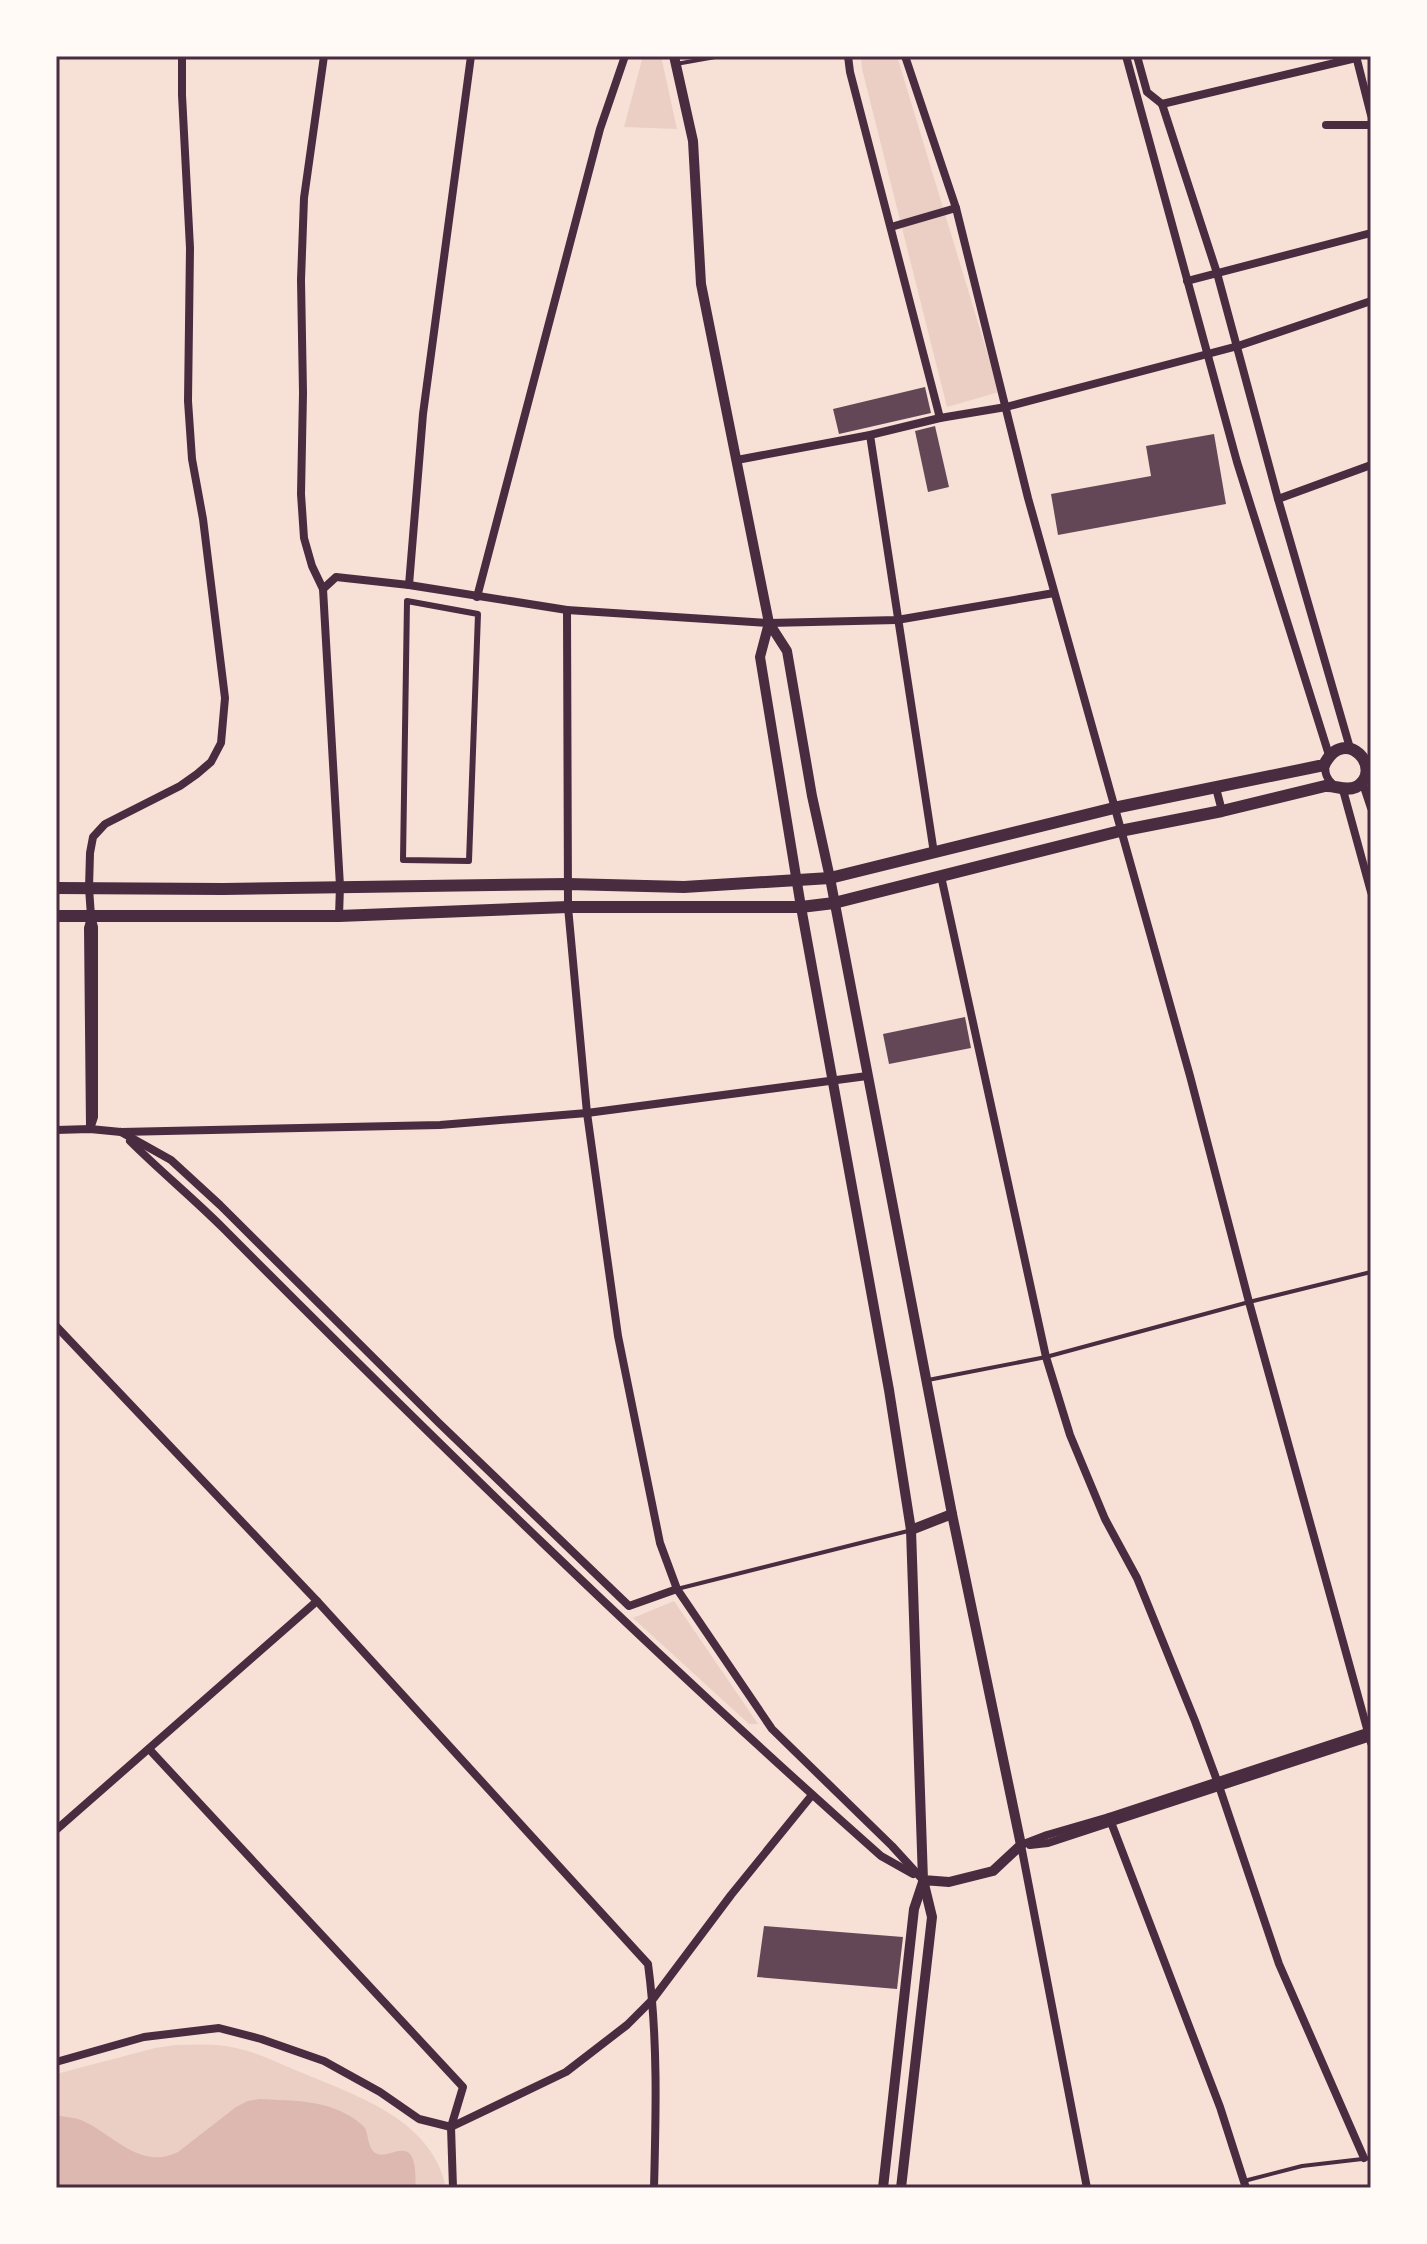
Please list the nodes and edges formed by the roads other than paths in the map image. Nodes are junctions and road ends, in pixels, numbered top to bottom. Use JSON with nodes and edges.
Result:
{"nodes":[{"id":1,"x":182,"y":56,"type":"edge"},
{"id":2,"x":324,"y":56,"type":"edge"},
{"id":3,"x":471,"y":56,"type":"edge"},
{"id":4,"x":625,"y":56,"type":"edge"},
{"id":5,"x":721,"y":56,"type":"edge"},
{"id":6,"x":848,"y":56,"type":"edge"},
{"id":7,"x":905,"y":56,"type":"edge"},
{"id":8,"x":1126,"y":56,"type":"edge"},
{"id":9,"x":1137,"y":56,"type":"edge"},
{"id":10,"x":1356,"y":57,"type":"edge"},
{"id":11,"x":675,"y":60,"type":"edge"},
{"id":12,"x":1147,"y":92,"type":"junction"},
{"id":13,"x":1136,"y":94,"type":"junction"},
{"id":14,"x":1162,"y":104,"type":"junction"},
{"id":15,"x":1371,"y":115,"type":"edge"},
{"id":16,"x":1326,"y":125,"type":"dead end"},
{"id":17,"x":1371,"y":125,"type":"edge"},
{"id":18,"x":956,"y":208,"type":"junction"},
{"id":19,"x":891,"y":227,"type":"junction"},
{"id":20,"x":1371,"y":233,"type":"edge"},
{"id":21,"x":1217,"y":273,"type":"junction"},
{"id":22,"x":1187,"y":281,"type":"junction"},
{"id":23,"x":1371,"y":301,"type":"edge"},
{"id":24,"x":1238,"y":346,"type":"junction"},
{"id":25,"x":1207,"y":355,"type":"junction"},
{"id":26,"x":1006,"y":407,"type":"junction"},
{"id":27,"x":940,"y":418,"type":"junction"},
{"id":28,"x":870,"y":435,"type":"junction"},
{"id":29,"x":737,"y":460,"type":"junction"},
{"id":30,"x":1371,"y":465,"type":"edge"},
{"id":31,"x":1278,"y":499,"type":"junction"},
{"id":32,"x":409,"y":585,"type":"junction"},
{"id":33,"x":323,"y":589,"type":"junction"},
{"id":34,"x":1054,"y":593,"type":"junction"},
{"id":35,"x":477,"y":597,"type":"junction"},
{"id":36,"x":418,"y":603,"type":"joint"},
{"id":37,"x":567,"y":610,"type":"junction"},
{"id":38,"x":897,"y":620,"type":"junction"},
{"id":39,"x":769,"y":623,"type":"junction"},
{"id":40,"x":1360,"y":751,"type":"edge"},
{"id":41,"x":1327,"y":760,"type":"junction"},
{"id":42,"x":1367,"y":774,"type":"edge"},
{"id":43,"x":1216,"y":788,"type":"junction"},
{"id":44,"x":1338,"y":788,"type":"junction"},
{"id":45,"x":1114,"y":808,"type":"junction"},
{"id":46,"x":1371,"y":808,"type":"edge"},
{"id":47,"x":1222,"y":811,"type":"junction"},
{"id":48,"x":1120,"y":831,"type":"junction"},
{"id":49,"x":934,"y":853,"type":"junction"},
{"id":50,"x":941,"y":876,"type":"junction"},
{"id":51,"x":830,"y":878,"type":"junction"},
{"id":52,"x":798,"y":881,"type":"junction"},
{"id":53,"x":568,"y":884,"type":"junction"},
{"id":54,"x":340,"y":886,"type":"junction"},
{"id":55,"x":56,"y":888,"type":"edge"},
{"id":56,"x":89,"y":888,"type":"junction"},
{"id":57,"x":1371,"y":892,"type":"edge"},
{"id":58,"x":834,"y":903,"type":"junction"},
{"id":59,"x":568,"y":907,"type":"junction"},
{"id":60,"x":801,"y":907,"type":"junction"},
{"id":61,"x":56,"y":916,"type":"edge"},
{"id":62,"x":91,"y":916,"type":"junction"},
{"id":63,"x":339,"y":916,"type":"junction"},
{"id":64,"x":867,"y":1076,"type":"junction"},
{"id":65,"x":834,"y":1079,"type":"junction"},
{"id":66,"x":587,"y":1113,"type":"junction"},
{"id":67,"x":90,"y":1129,"type":"junction"},
{"id":68,"x":56,"y":1130,"type":"edge"},
{"id":69,"x":121,"y":1132,"type":"junction"},
{"id":70,"x":1371,"y":1272,"type":"edge"},
{"id":71,"x":1249,"y":1302,"type":"junction"},
{"id":72,"x":56,"y":1326,"type":"edge"},
{"id":73,"x":1046,"y":1357,"type":"junction"},
{"id":74,"x":926,"y":1381,"type":"junction"},
{"id":75,"x":952,"y":1514,"type":"junction"},
{"id":76,"x":911,"y":1530,"type":"junction"},
{"id":77,"x":677,"y":1589,"type":"junction"},
{"id":78,"x":317,"y":1601,"type":"junction"},
{"id":79,"x":629,"y":1606,"type":"junction"},
{"id":80,"x":617,"y":1615,"type":"junction"},
{"id":81,"x":1370,"y":1736,"type":"edge"},
{"id":82,"x":149,"y":1749,"type":"junction"},
{"id":83,"x":1218,"y":1784,"type":"junction"},
{"id":84,"x":812,"y":1795,"type":"junction"},
{"id":85,"x":1110,"y":1819,"type":"junction"},
{"id":86,"x":56,"y":1830,"type":"edge"},
{"id":87,"x":1021,"y":1845,"type":"junction"},
{"id":88,"x":923,"y":1880,"type":"junction"},
{"id":89,"x":653,"y":1999,"type":"junction"},
{"id":90,"x":56,"y":2062,"type":"edge"},
{"id":91,"x":451,"y":2127,"type":"junction"},
{"id":92,"x":1368,"y":2158,"type":"edge"},
{"id":93,"x":1245,"y":2184,"type":"edge"},
{"id":94,"x":453,"y":2188,"type":"edge"},
{"id":95,"x":654,"y":2188,"type":"edge"},
{"id":96,"x":883,"y":2188,"type":"edge"},
{"id":97,"x":901,"y":2188,"type":"edge"},
{"id":98,"x":1087,"y":2188,"type":"edge"}],
"edges":[{"from":1,"to":56,"type":"street"},
{"from":2,"to":33,"type":"street"},
{"from":3,"to":32,"type":"street"},
{"from":4,"to":35,"type":"street"},
{"from":5,"to":11,"type":"lane"},
{"from":6,"to":19,"type":"street"},
{"from":7,"to":18,"type":"street"},
{"from":8,"to":13,"type":"street"},
{"from":9,"to":12,"type":"street"},
{"from":10,"to":14,"type":"street"},
{"from":10,"to":15,"type":"street"},
{"from":11,"to":29,"type":"street"},
{"from":12,"to":13,"type":"street"},
{"from":12,"to":14,"type":"street"},
{"from":13,"to":22,"type":"street"},
{"from":14,"to":21,"type":"street"},
{"from":16,"to":17,"type":"street"},
{"from":18,"to":19,"type":"street"},
{"from":18,"to":26,"type":"street"},
{"from":19,"to":27,"type":"street"},
{"from":20,"to":21,"type":"street"},
{"from":21,"to":22,"type":"street"},
{"from":21,"to":24,"type":"street"},
{"from":22,"to":25,"type":"street"},
{"from":23,"to":24,"type":"street"},
{"from":24,"to":25,"type":"street"},
{"from":24,"to":31,"type":"street"},
{"from":25,"to":26,"type":"street"},
{"from":25,"to":41,"type":"street"},
{"from":26,"to":27,"type":"street"},
{"from":26,"to":34,"type":"street"},
{"from":27,"to":28,"type":"street"},
{"from":28,"to":29,"type":"street"},
{"from":28,"to":38,"type":"street"},
{"from":29,"to":39,"type":"street"},
{"from":30,"to":31,"type":"street"},
{"from":31,"to":40,"type":"street"},
{"from":32,"to":33,"type":"street"},
{"from":32,"to":35,"type":"street"},
{"from":33,"to":54,"type":"street"},
{"from":34,"to":38,"type":"street"},
{"from":34,"to":45,"type":"street"},
{"from":35,"to":37,"type":"street"},
{"from":36,"to":36,"type":"street"},
{"from":37,"to":39,"type":"street"},
{"from":37,"to":53,"type":"street"},
{"from":38,"to":39,"type":"street"},
{"from":38,"to":49,"type":"street"},
{"from":39,"to":51,"type":"street"},
{"from":39,"to":52,"type":"street"},
{"from":40,"to":41,"type":"main road"},
{"from":40,"to":42,"type":"main road"},
{"from":41,"to":43,"type":"main road"},
{"from":41,"to":44,"type":"street"},
{"from":42,"to":44,"type":"main road"},
{"from":42,"to":46,"type":"street"},
{"from":43,"to":45,"type":"main road"},
{"from":43,"to":47,"type":"street"},
{"from":44,"to":47,"type":"main road"},
{"from":44,"to":57,"type":"street"},
{"from":45,"to":48,"type":"street"},
{"from":45,"to":49,"type":"main road"},
{"from":47,"to":48,"type":"main road"},
{"from":48,"to":50,"type":"main road"},
{"from":48,"to":71,"type":"street"},
{"from":49,"to":51,"type":"main road"},
{"from":50,"to":58,"type":"main road"},
{"from":50,"to":73,"type":"street"},
{"from":51,"to":52,"type":"main road"},
{"from":51,"to":58,"type":"street"},
{"from":52,"to":53,"type":"main road"},
{"from":52,"to":60,"type":"street"},
{"from":53,"to":54,"type":"main road"},
{"from":53,"to":59,"type":"street"},
{"from":54,"to":56,"type":"main road"},
{"from":54,"to":63,"type":"street"},
{"from":55,"to":56,"type":"main road"},
{"from":56,"to":62,"type":"street"},
{"from":58,"to":60,"type":"main road"},
{"from":58,"to":64,"type":"street"},
{"from":59,"to":60,"type":"main road"},
{"from":59,"to":63,"type":"main road"},
{"from":59,"to":66,"type":"street"},
{"from":60,"to":65,"type":"street"},
{"from":61,"to":62,"type":"main road"},
{"from":62,"to":63,"type":"main road"},
{"from":62,"to":67,"type":"street"},
{"from":64,"to":65,"type":"street"},
{"from":64,"to":74,"type":"street"},
{"from":65,"to":66,"type":"street"},
{"from":65,"to":76,"type":"street"},
{"from":66,"to":69,"type":"street"},
{"from":66,"to":77,"type":"street"},
{"from":67,"to":68,"type":"street"},
{"from":67,"to":69,"type":"street"},
{"from":69,"to":79,"type":"street"},
{"from":69,"to":80,"type":"street"},
{"from":70,"to":71,"type":"lane"},
{"from":71,"to":73,"type":"lane"},
{"from":71,"to":81,"type":"street"},
{"from":72,"to":78,"type":"street"},
{"from":73,"to":74,"type":"lane"},
{"from":73,"to":83,"type":"street"},
{"from":74,"to":75,"type":"street"},
{"from":75,"to":76,"type":"street"},
{"from":75,"to":87,"type":"street"},
{"from":76,"to":77,"type":"lane"},
{"from":76,"to":88,"type":"street"},
{"from":77,"to":79,"type":"street"},
{"from":77,"to":88,"type":"street"},
{"from":78,"to":82,"type":"street"},
{"from":78,"to":89,"type":"street"},
{"from":79,"to":80,"type":"lane"},
{"from":80,"to":84,"type":"street"},
{"from":81,"to":83,"type":"street"},
{"from":82,"to":86,"type":"street"},
{"from":82,"to":91,"type":"street"},
{"from":83,"to":85,"type":"street"},
{"from":83,"to":92,"type":"street"},
{"from":84,"to":88,"type":"street"},
{"from":84,"to":89,"type":"street"},
{"from":85,"to":87,"type":"street"},
{"from":85,"to":93,"type":"street"},
{"from":87,"to":88,"type":"street"},
{"from":87,"to":98,"type":"street"},
{"from":88,"to":96,"type":"street"},
{"from":88,"to":97,"type":"street"},
{"from":89,"to":91,"type":"street"},
{"from":89,"to":95,"type":"street"},
{"from":90,"to":91,"type":"street"},
{"from":91,"to":94,"type":"street"},
{"from":92,"to":93,"type":"lane"}]}
